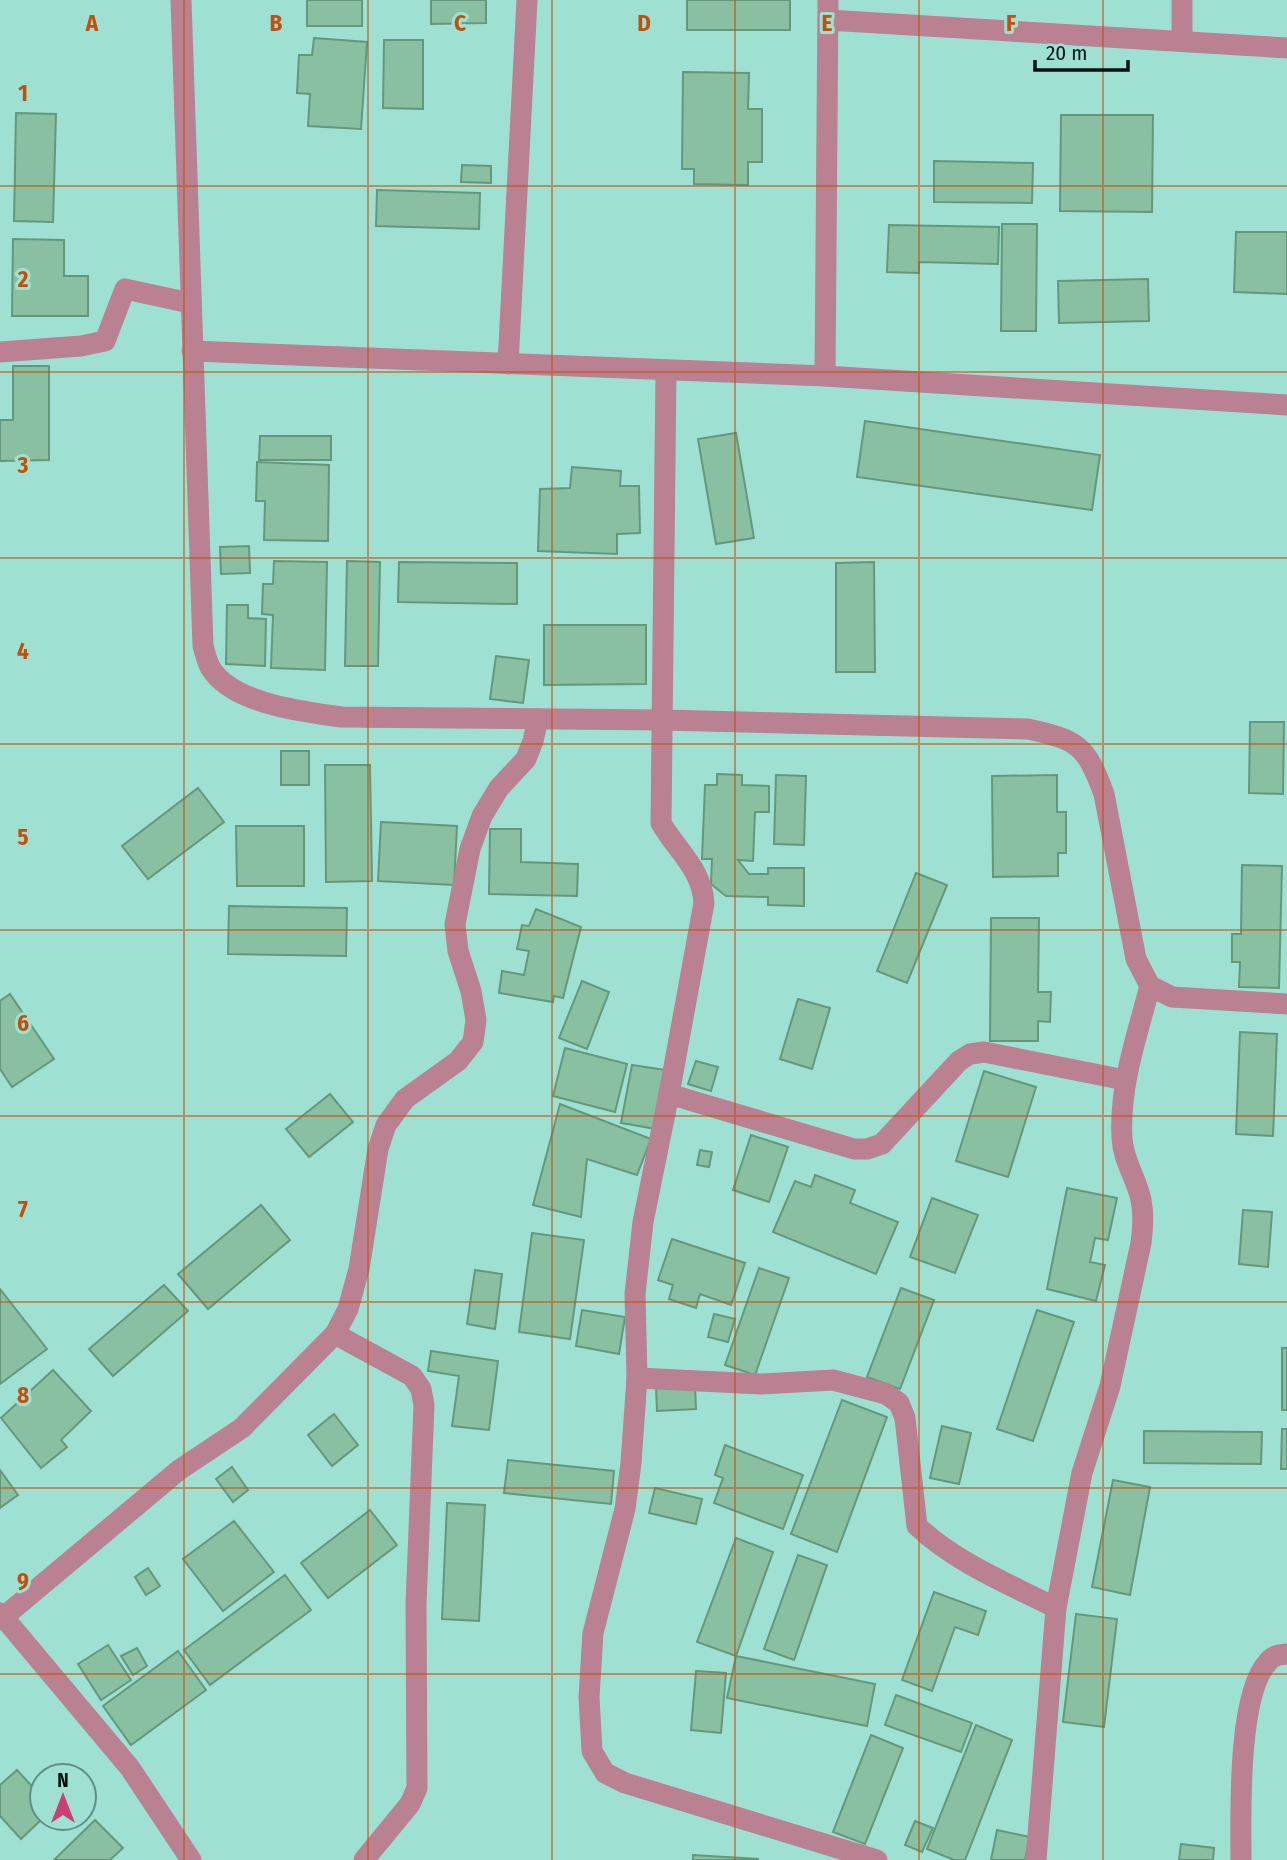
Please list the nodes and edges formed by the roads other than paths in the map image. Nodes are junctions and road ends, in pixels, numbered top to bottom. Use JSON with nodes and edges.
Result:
{"nodes":[{"id":1,"x":181,"y":0,"type":"edge"},
{"id":2,"x":527,"y":0,"type":"edge"},
{"id":3,"x":1182,"y":0,"type":"edge"},
{"id":4,"x":828,"y":10,"type":"edge"},
{"id":5,"x":1182,"y":41,"type":"junction"},
{"id":6,"x":1287,"y":48,"type":"edge"},
{"id":7,"x":190,"y":303,"type":"junction"},
{"id":8,"x":192,"y":351,"type":"junction"},
{"id":9,"x":0,"y":352,"type":"edge"},
{"id":10,"x":508,"y":364,"type":"junction"},
{"id":11,"x":666,"y":370,"type":"junction"},
{"id":12,"x":825,"y":376,"type":"junction"},
{"id":13,"x":1287,"y":405,"type":"edge"},
{"id":14,"x":538,"y":719,"type":"junction"},
{"id":15,"x":661,"y":720,"type":"junction"},
{"id":16,"x":1150,"y":986,"type":"junction"},
{"id":17,"x":1287,"y":1004,"type":"edge"},
{"id":18,"x":1125,"y":1080,"type":"junction"},
{"id":19,"x":669,"y":1094,"type":"junction"},
{"id":20,"x":335,"y":1334,"type":"junction"},
{"id":21,"x":637,"y":1378,"type":"junction"},
{"id":22,"x":1056,"y":1608,"type":"junction"},
{"id":23,"x":1,"y":1617,"type":"edge"},
{"id":24,"x":1287,"y":1654,"type":"edge"},
{"id":25,"x":191,"y":1860,"type":"edge"},
{"id":26,"x":364,"y":1860,"type":"edge"},
{"id":27,"x":877,"y":1860,"type":"edge"},
{"id":28,"x":1036,"y":1860,"type":"edge"},
{"id":29,"x":1241,"y":1860,"type":"edge"}],
"edges":[{"from":1,"to":7,"type":"street"},
{"from":2,"to":10,"type":"street"},
{"from":3,"to":5,"type":"street"},
{"from":4,"to":5,"type":"street"},
{"from":4,"to":12,"type":"street"},
{"from":5,"to":6,"type":"street"},
{"from":7,"to":8,"type":"street"},
{"from":7,"to":9,"type":"street"},
{"from":8,"to":10,"type":"street"},
{"from":8,"to":14,"type":"street"},
{"from":10,"to":11,"type":"street"},
{"from":11,"to":12,"type":"street"},
{"from":11,"to":15,"type":"street"},
{"from":12,"to":13,"type":"street"},
{"from":14,"to":15,"type":"street"},
{"from":14,"to":20,"type":"street"},
{"from":15,"to":16,"type":"street"},
{"from":15,"to":19,"type":"street"},
{"from":16,"to":17,"type":"street"},
{"from":16,"to":18,"type":"street"},
{"from":18,"to":19,"type":"street"},
{"from":18,"to":22,"type":"street"},
{"from":19,"to":21,"type":"street"},
{"from":20,"to":23,"type":"street"},
{"from":20,"to":26,"type":"street"},
{"from":21,"to":22,"type":"street"},
{"from":21,"to":27,"type":"street"},
{"from":22,"to":28,"type":"street"},
{"from":23,"to":25,"type":"street"},
{"from":24,"to":29,"type":"street"}]}
